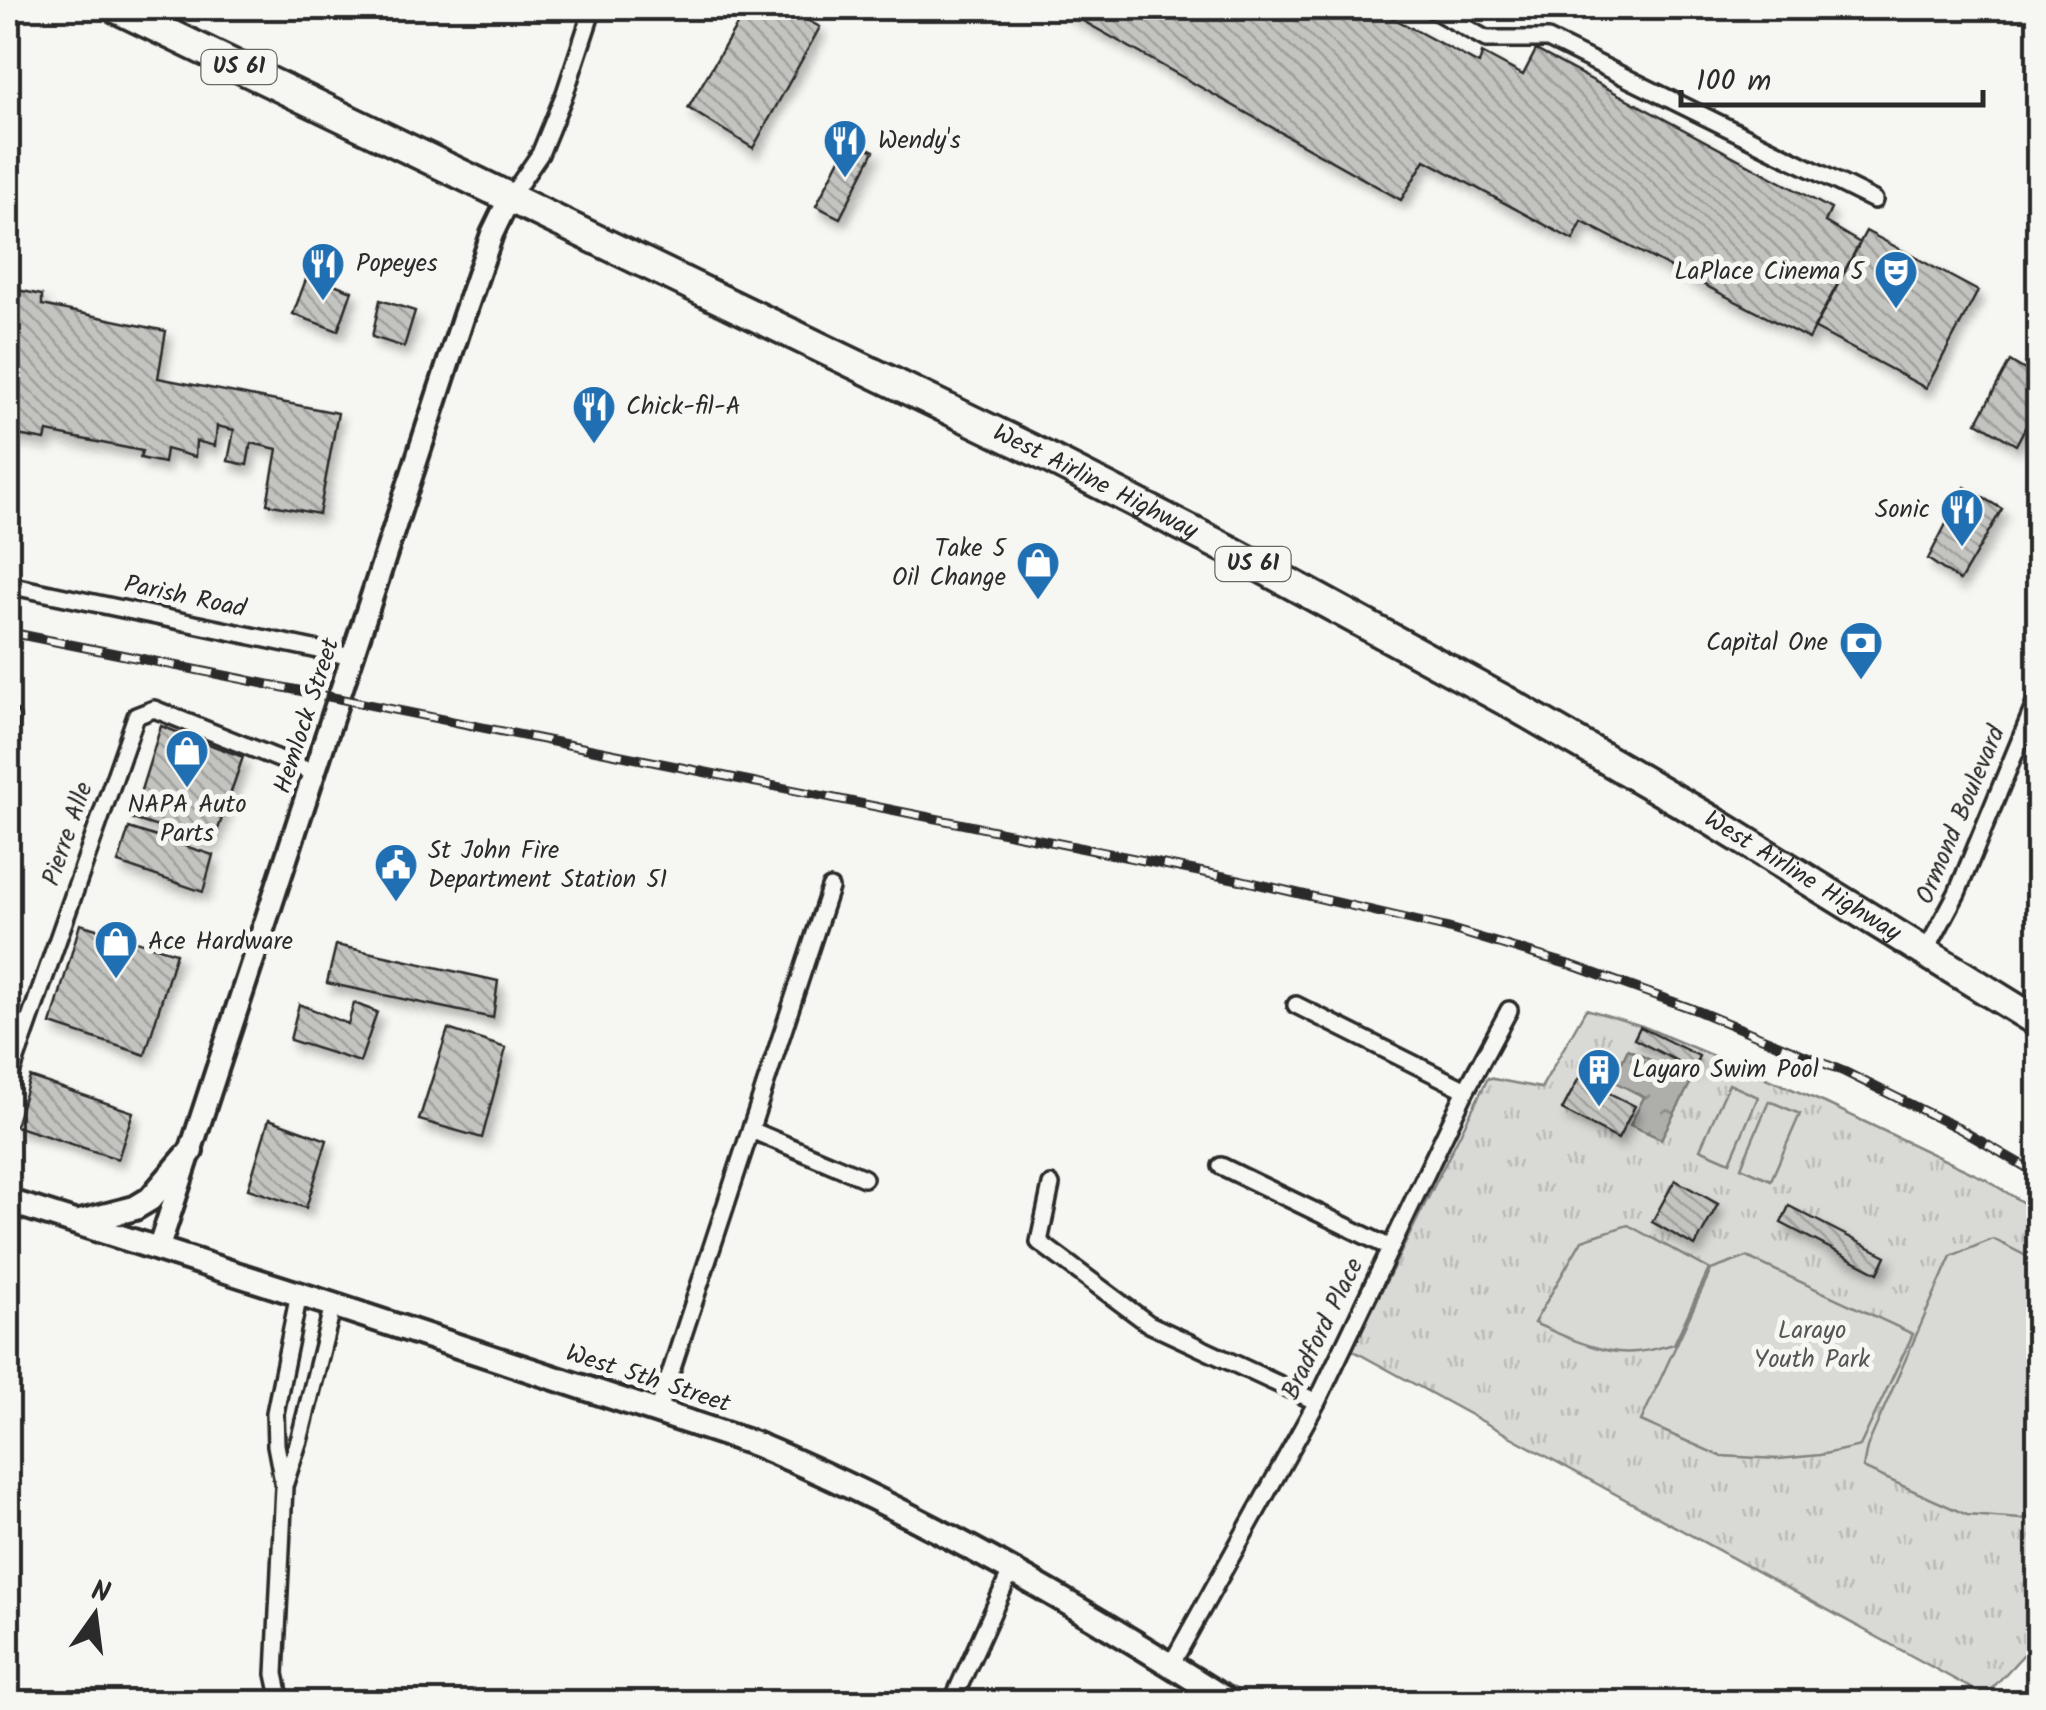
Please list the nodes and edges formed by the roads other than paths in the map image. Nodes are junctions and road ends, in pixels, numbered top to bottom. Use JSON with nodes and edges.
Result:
{"nodes":[{"id":1,"x":116,"y":8,"type":"edge"},
{"id":2,"x":593,"y":8,"type":"edge"},
{"id":3,"x":1430,"y":8,"type":"edge"},
{"id":4,"x":510,"y":199,"type":"junction"},
{"id":5,"x":1874,"y":200,"type":"dead end"},
{"id":6,"x":8,"y":585,"type":"edge"},
{"id":7,"x":352,"y":657,"type":"junction"},
{"id":8,"x":2038,"y":697,"type":"edge"},
{"id":9,"x":314,"y":773,"type":"junction"},
{"id":10,"x":830,"y":888,"type":"dead end"},
{"id":11,"x":1926,"y":951,"type":"junction"},
{"id":12,"x":1296,"y":1005,"type":"dead end"},
{"id":13,"x":1509,"y":1010,"type":"dead end"},
{"id":14,"x":2038,"y":1022,"type":"edge"},
{"id":15,"x":9,"y":1075,"type":"edge"},
{"id":16,"x":1466,"y":1090,"type":"junction"},
{"id":17,"x":751,"y":1130,"type":"junction"},
{"id":18,"x":190,"y":1151,"type":"junction"},
{"id":19,"x":1221,"y":1166,"type":"dead end"},
{"id":20,"x":864,"y":1178,"type":"dead end"},
{"id":21,"x":1051,"y":1185,"type":"dead end"},
{"id":22,"x":8,"y":1201,"type":"edge"},
{"id":23,"x":76,"y":1223,"type":"junction"},
{"id":24,"x":1390,"y":1248,"type":"junction"},
{"id":25,"x":158,"y":1250,"type":"junction"},
{"id":26,"x":300,"y":1294,"type":"junction"},
{"id":27,"x":332,"y":1305,"type":"junction"},
{"id":28,"x":1316,"y":1402,"type":"junction"},
{"id":29,"x":658,"y":1411,"type":"junction"},
{"id":30,"x":284,"y":1487,"type":"junction"},
{"id":31,"x":1010,"y":1571,"type":"junction"},
{"id":32,"x":1170,"y":1664,"type":"junction"},
{"id":33,"x":281,"y":1702,"type":"edge"},
{"id":34,"x":952,"y":1702,"type":"edge"},
{"id":35,"x":1230,"y":1702,"type":"edge"}],
"edges":[{"from":1,"to":4,"type":"highway","name":"West Airline Highway","number":"US 61"},
{"from":2,"to":4,"type":"street"},
{"from":3,"to":5,"type":"street"},
{"from":4,"to":7,"type":"street","name":"Hemlock Street"},
{"from":4,"to":11,"type":"highway","name":"West Airline Highway","number":"US 61"},
{"from":6,"to":7,"type":"street","name":"Parish Road"},
{"from":7,"to":9,"type":"street","name":"Hemlock Street"},
{"from":8,"to":11,"type":"street","name":"Ormond Boulevard"},
{"from":9,"to":15,"type":"street","name":"Pierre Alle"},
{"from":9,"to":18,"type":"street","name":"Hemlock Street"},
{"from":10,"to":17,"type":"street"},
{"from":11,"to":14,"type":"highway","name":"West Airline Highway","number":"US 61"},
{"from":12,"to":16,"type":"street"},
{"from":13,"to":16,"type":"street","name":"Bradford Place"},
{"from":16,"to":24,"type":"street","name":"Bradford Place"},
{"from":17,"to":20,"type":"street"},
{"from":17,"to":29,"type":"street"},
{"from":18,"to":23,"type":"main road"},
{"from":18,"to":25,"type":"street","name":"Hemlock Street"},
{"from":19,"to":24,"type":"street"},
{"from":21,"to":28,"type":"street"},
{"from":22,"to":23,"type":"main road","name":"West 5th Street"},
{"from":23,"to":25,"type":"main road","name":"West 5th Street"},
{"from":24,"to":28,"type":"street","name":"Bradford Place"},
{"from":25,"to":26,"type":"main road","name":"West 5th Street"},
{"from":26,"to":27,"type":"main road","name":"West 5th Street"},
{"from":26,"to":30,"type":"street"},
{"from":27,"to":29,"type":"main road","name":"West 5th Street"},
{"from":27,"to":30,"type":"street"},
{"from":28,"to":32,"type":"street","name":"Bradford Place"},
{"from":29,"to":31,"type":"main road","name":"West 5th Street"},
{"from":30,"to":33,"type":"street"},
{"from":31,"to":32,"type":"main road","name":"West 5th Street"},
{"from":31,"to":34,"type":"street"},
{"from":32,"to":35,"type":"main road","name":"West 5th Street"}]}
